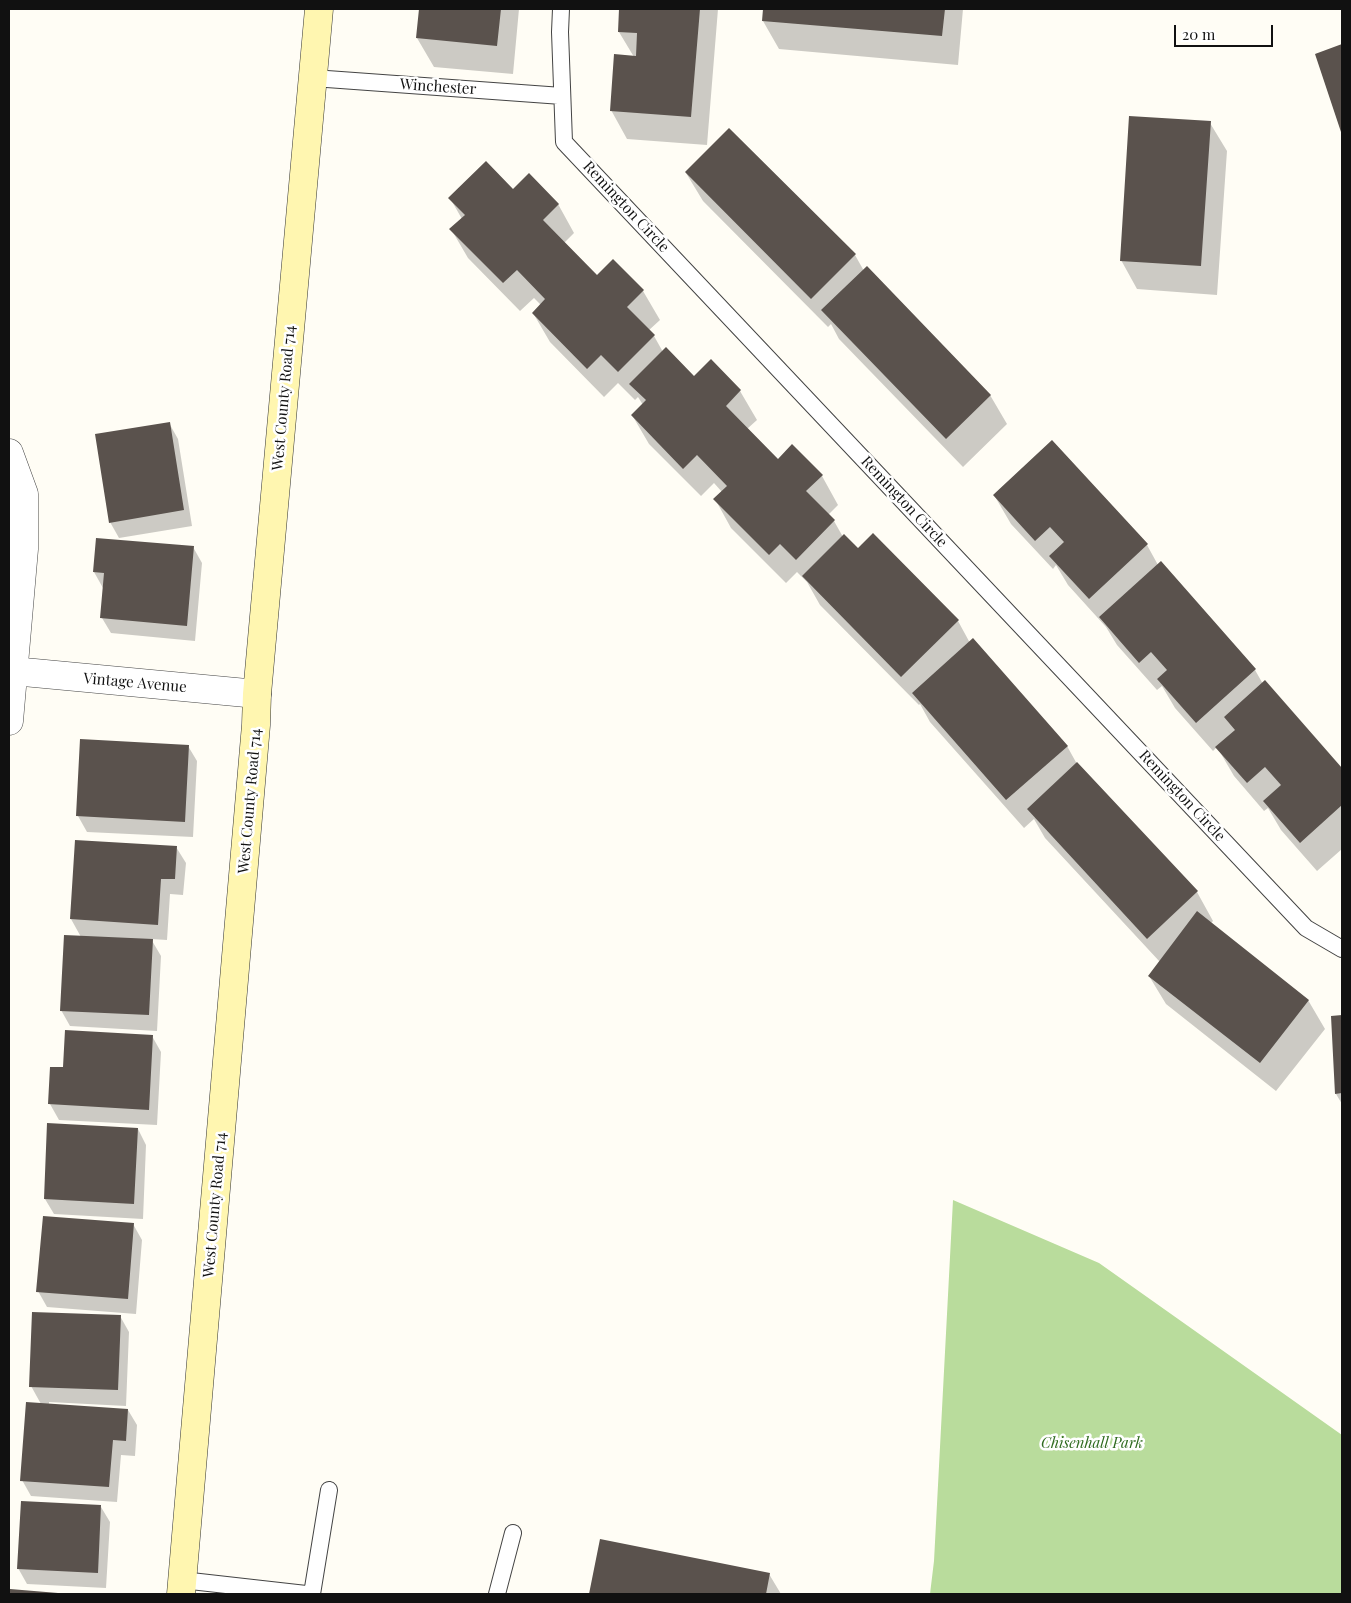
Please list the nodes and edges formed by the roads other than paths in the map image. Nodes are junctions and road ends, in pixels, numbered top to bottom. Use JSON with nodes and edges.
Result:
{"nodes":[{"id":1,"x":319,"y":9,"type":"edge"},
{"id":2,"x":561,"y":9,"type":"edge"},
{"id":3,"x":313,"y":78,"type":"junction"},
{"id":4,"x":562,"y":96,"type":"junction"},
{"id":5,"x":9,"y":453,"type":"edge"},
{"id":6,"x":13,"y":671,"type":"junction"},
{"id":7,"x":257,"y":694,"type":"junction"},
{"id":8,"x":9,"y":721,"type":"edge"},
{"id":9,"x":1342,"y":949,"type":"edge"},
{"id":10,"x":329,"y":1490,"type":"dead end"},
{"id":11,"x":513,"y":1532,"type":"dead end"},
{"id":12,"x":182,"y":1587,"type":"edge"},
{"id":13,"x":306,"y":1594,"type":"edge"},
{"id":14,"x":312,"y":1594,"type":"edge"},
{"id":15,"x":496,"y":1594,"type":"edge"}],
"edges":[{"from":1,"to":3,"type":"street","name":"West County Road 714"},
{"from":2,"to":4,"type":"lane","name":"Remington Circle"},
{"from":3,"to":4,"type":"lane","name":"Winchester"},
{"from":3,"to":7,"type":"street","name":"West County Road 714"},
{"from":4,"to":9,"type":"lane","name":"Remington Circle"},
{"from":5,"to":6,"type":"street"},
{"from":6,"to":7,"type":"street","name":"Vintage Avenue"},
{"from":6,"to":8,"type":"street"},
{"from":7,"to":12,"type":"street","name":"West County Road 714"},
{"from":10,"to":14,"type":"lane"},
{"from":11,"to":15,"type":"lane"},
{"from":12,"to":13,"type":"lane"}]}
